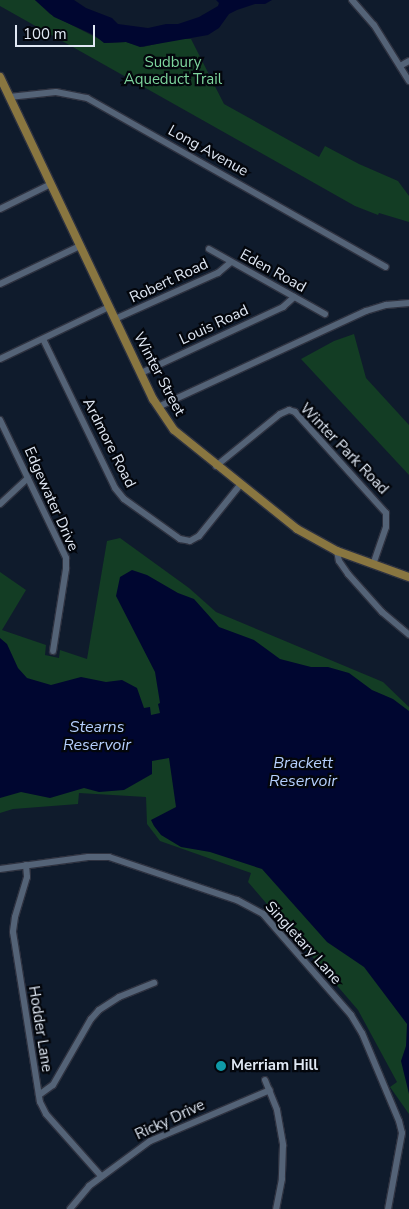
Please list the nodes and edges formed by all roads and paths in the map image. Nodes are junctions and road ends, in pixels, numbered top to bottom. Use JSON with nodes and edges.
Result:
{"nodes":[{"id":1,"x":352,"y":0,"type":"edge"},
{"id":2,"x":409,"y":61,"type":"edge"},
{"id":3,"x":400,"y":66,"type":"junction"},
{"id":4,"x":0,"y":77,"type":"edge"},
{"id":5,"x":409,"y":81,"type":"edge"},
{"id":6,"x":9,"y":97,"type":"junction"},
{"id":7,"x":51,"y":184,"type":"junction"},
{"id":8,"x":0,"y":208,"type":"edge"},
{"id":9,"x":80,"y":246,"type":"junction"},
{"id":10,"x":209,"y":249,"type":"dead end"},
{"id":11,"x":231,"y":262,"type":"junction"},
{"id":12,"x":386,"y":267,"type":"dead end"},
{"id":13,"x":0,"y":284,"type":"edge"},
{"id":14,"x":294,"y":297,"type":"junction"},
{"id":15,"x":409,"y":303,"type":"edge"},
{"id":16,"x":109,"y":307,"type":"junction"},
{"id":17,"x":325,"y":314,"type":"dead end"},
{"id":18,"x":115,"y":320,"type":"junction"},
{"id":19,"x":43,"y":338,"type":"junction"},
{"id":20,"x":0,"y":359,"type":"edge"},
{"id":21,"x":141,"y":373,"type":"junction"},
{"id":22,"x":158,"y":407,"type":"junction"},
{"id":23,"x":0,"y":420,"type":"edge"},
{"id":24,"x":216,"y":466,"type":"junction"},
{"id":25,"x":28,"y":478,"type":"junction"},
{"id":26,"x":240,"y":485,"type":"junction"},
{"id":27,"x":0,"y":504,"type":"edge"},
{"id":28,"x":336,"y":551,"type":"junction"},
{"id":29,"x":373,"y":564,"type":"junction"},
{"id":30,"x":409,"y":577,"type":"edge"},
{"id":31,"x":409,"y":635,"type":"edge"},
{"id":32,"x":53,"y":651,"type":"dead end"},
{"id":33,"x":26,"y":865,"type":"junction"},
{"id":34,"x":0,"y":869,"type":"edge"},
{"id":35,"x":154,"y":983,"type":"dead end"},
{"id":36,"x":265,"y":1080,"type":"dead end"},
{"id":37,"x":270,"y":1090,"type":"junction"},
{"id":38,"x":39,"y":1095,"type":"junction"},
{"id":39,"x":101,"y":1176,"type":"junction"},
{"id":40,"x":70,"y":1209,"type":"edge"},
{"id":41,"x":276,"y":1209,"type":"edge"},
{"id":42,"x":388,"y":1209,"type":"edge"}],
"edges":[{"from":1,"to":3,"type":"street"},
{"from":2,"to":3,"type":"street"},
{"from":3,"to":5,"type":"street"},
{"from":4,"to":6,"type":"main road","name":"Winter Street"},
{"from":6,"to":7,"type":"main road","name":"Winter Street"},
{"from":6,"to":12,"type":"street","name":"Long Avenue"},
{"from":7,"to":8,"type":"street"},
{"from":7,"to":9,"type":"main road","name":"Winter Street"},
{"from":9,"to":13,"type":"street"},
{"from":9,"to":16,"type":"main road","name":"Winter Street"},
{"from":10,"to":11,"type":"street","name":"Eden Road"},
{"from":11,"to":14,"type":"street","name":"Eden Road"},
{"from":11,"to":18,"type":"street","name":"Robert Road"},
{"from":14,"to":17,"type":"street","name":"Eden Road"},
{"from":14,"to":21,"type":"street","name":"Louis Road"},
{"from":15,"to":22,"type":"street"},
{"from":16,"to":18,"type":"main road","name":"Winter Street"},
{"from":16,"to":19,"type":"street"},
{"from":18,"to":21,"type":"main road","name":"Winter Street"},
{"from":19,"to":20,"type":"street"},
{"from":19,"to":26,"type":"street","name":"Ardmore Road"},
{"from":21,"to":22,"type":"main road","name":"Winter Street"},
{"from":22,"to":24,"type":"main road","name":"Winter Street"},
{"from":23,"to":25,"type":"street","name":"Edgewater Drive"},
{"from":24,"to":26,"type":"main road","name":"Winter Street"},
{"from":24,"to":29,"type":"street","name":"Winter Park Road"},
{"from":25,"to":27,"type":"street"},
{"from":25,"to":32,"type":"street","name":"Edgewater Drive"},
{"from":26,"to":28,"type":"main road","name":"Winter Street"},
{"from":28,"to":29,"type":"main road","name":"Winter Street"},
{"from":28,"to":31,"type":"street"},
{"from":29,"to":30,"type":"main road","name":"Winter Street"},
{"from":33,"to":34,"type":"street","name":"Singletary Lane"},
{"from":33,"to":38,"type":"street","name":"Hodder Lane"},
{"from":33,"to":42,"type":"street","name":"Singletary Lane"},
{"from":35,"to":38,"type":"street"},
{"from":36,"to":37,"type":"street"},
{"from":37,"to":39,"type":"street","name":"Ricky Drive"},
{"from":37,"to":41,"type":"street"},
{"from":38,"to":39,"type":"street","name":"Hodder Lane"},
{"from":39,"to":40,"type":"street","name":"Ricky Drive"}]}
